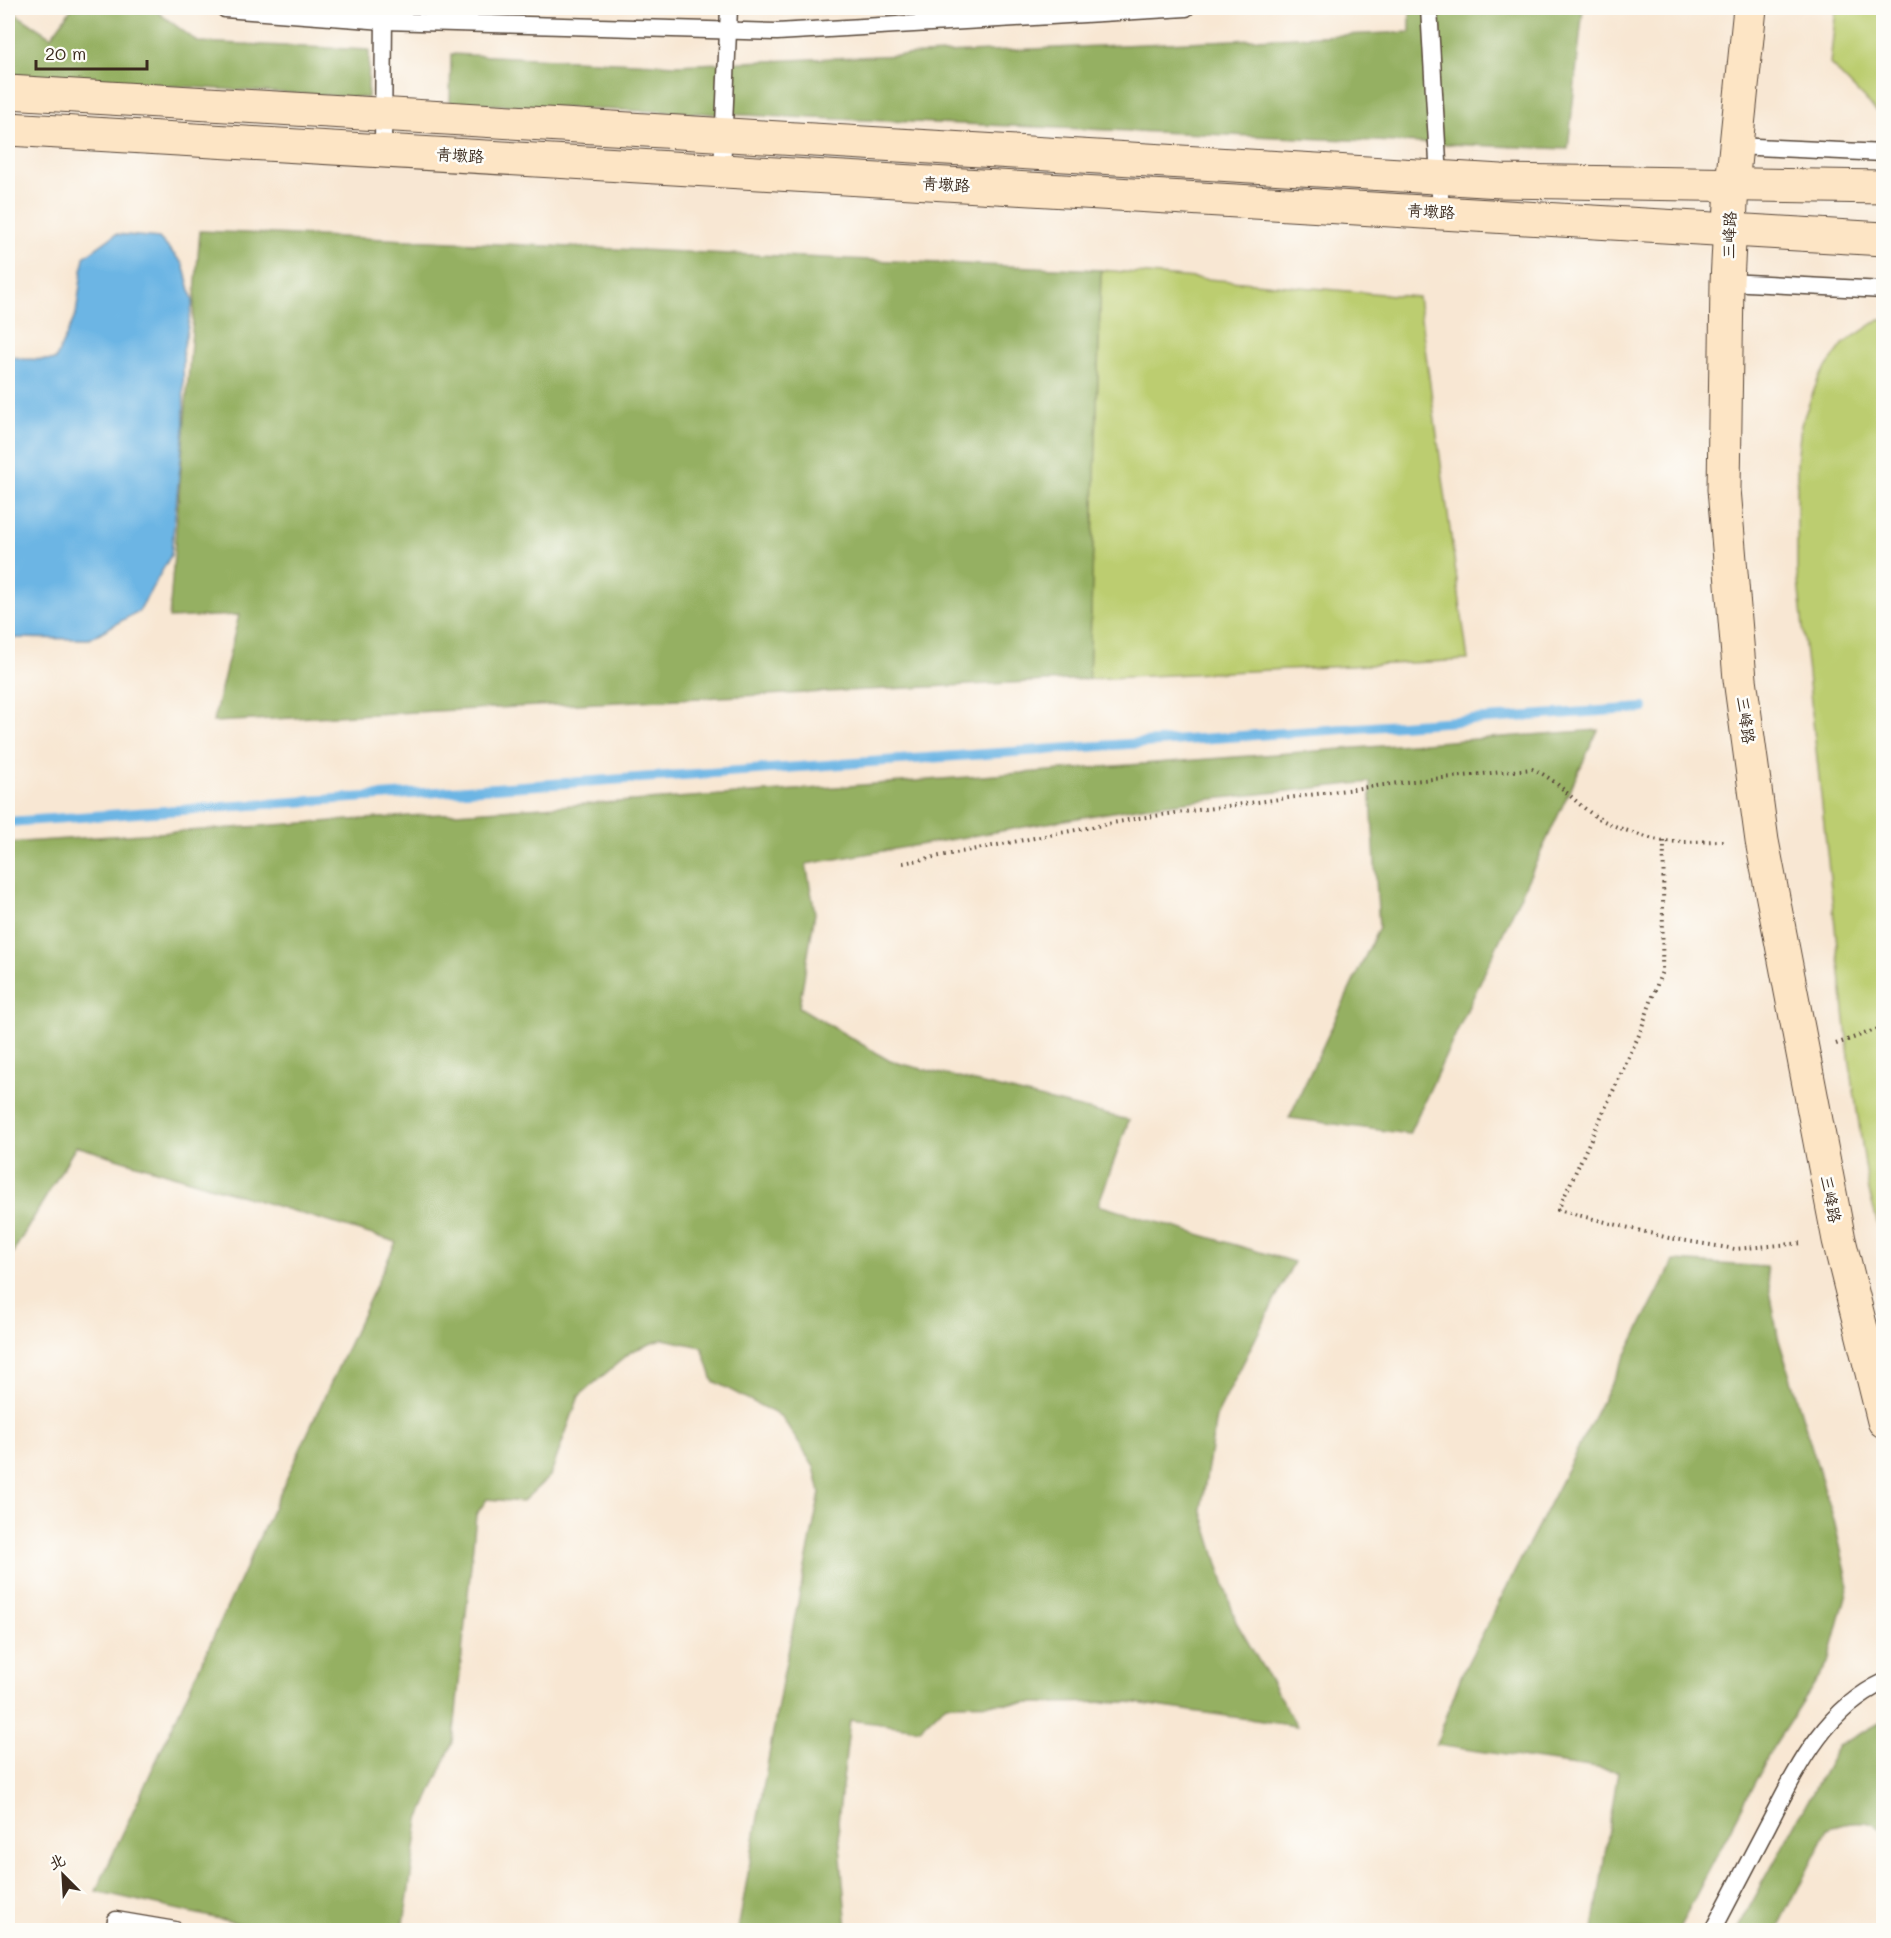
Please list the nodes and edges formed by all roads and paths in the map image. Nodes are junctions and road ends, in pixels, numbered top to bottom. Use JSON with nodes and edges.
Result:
{"nodes":[{"id":1,"x":729,"y":8,"type":"edge"},
{"id":2,"x":1186,"y":8,"type":"edge"},
{"id":3,"x":1430,"y":8,"type":"edge"},
{"id":4,"x":1750,"y":8,"type":"edge"},
{"id":5,"x":225,"y":9,"type":"dead end"},
{"id":6,"x":384,"y":14,"type":"edge"},
{"id":7,"x":728,"y":31,"type":"junction"},
{"id":8,"x":8,"y":92,"type":"edge"},
{"id":9,"x":383,"y":115,"type":"junction"},
{"id":10,"x":8,"y":129,"type":"edge"},
{"id":11,"x":723,"y":134,"type":"junction"},
{"id":12,"x":1736,"y":146,"type":"junction"},
{"id":13,"x":383,"y":151,"type":"junction"},
{"id":14,"x":1884,"y":153,"type":"edge"},
{"id":15,"x":722,"y":171,"type":"junction"},
{"id":16,"x":1439,"y":177,"type":"junction"},
{"id":17,"x":1732,"y":185,"type":"junction"},
{"id":18,"x":1884,"y":186,"type":"edge"},
{"id":19,"x":1441,"y":212,"type":"junction"},
{"id":20,"x":1728,"y":230,"type":"junction"},
{"id":21,"x":1884,"y":239,"type":"edge"},
{"id":22,"x":1727,"y":282,"type":"junction"},
{"id":23,"x":1884,"y":290,"type":"edge"},
{"id":24,"x":1664,"y":841,"type":"junction"},
{"id":25,"x":1762,"y":841,"type":"junction"},
{"id":26,"x":903,"y":863,"type":"dead end"},
{"id":27,"x":1884,"y":1027,"type":"edge"},
{"id":28,"x":1804,"y":1055,"type":"junction"},
{"id":29,"x":1839,"y":1240,"type":"junction"},
{"id":30,"x":1884,"y":1421,"type":"edge"},
{"id":31,"x":1884,"y":1682,"type":"edge"},
{"id":32,"x":114,"y":1930,"type":"edge"},
{"id":33,"x":174,"y":1930,"type":"edge"},
{"id":34,"x":1713,"y":1930,"type":"edge"}],
"edges":[{"from":1,"to":7,"type":"lane"},
{"from":2,"to":7,"type":"lane"},
{"from":3,"to":16,"type":"lane"},
{"from":4,"to":12,"type":"main road","name":"三峰路"},
{"from":5,"to":6,"type":"lane"},
{"from":6,"to":7,"type":"lane"},
{"from":6,"to":9,"type":"lane"},
{"from":7,"to":11,"type":"lane"},
{"from":8,"to":9,"type":"main road"},
{"from":9,"to":11,"type":"main road"},
{"from":9,"to":13,"type":"lane"},
{"from":10,"to":13,"type":"main road","name":"青墩路"},
{"from":11,"to":15,"type":"lane"},
{"from":11,"to":16,"type":"main road"},
{"from":12,"to":14,"type":"lane"},
{"from":12,"to":17,"type":"main road","name":"三峰路"},
{"from":13,"to":15,"type":"main road","name":"青墩路"},
{"from":15,"to":19,"type":"main road","name":"青墩路"},
{"from":16,"to":17,"type":"main road"},
{"from":16,"to":19,"type":"lane"},
{"from":17,"to":18,"type":"main road"},
{"from":17,"to":20,"type":"main road","name":"三峰路"},
{"from":19,"to":20,"type":"main road","name":"青墩路"},
{"from":20,"to":21,"type":"main road","name":"青墩路"},
{"from":20,"to":22,"type":"main road","name":"三峰路"},
{"from":22,"to":23,"type":"lane"},
{"from":22,"to":25,"type":"main road","name":"三峰路"},
{"from":24,"to":25,"type":"path"},
{"from":24,"to":26,"type":"path"},
{"from":24,"to":29,"type":"path"},
{"from":25,"to":28,"type":"main road","name":"三峰路"},
{"from":27,"to":28,"type":"path"},
{"from":28,"to":29,"type":"main road","name":"三峰路"},
{"from":29,"to":30,"type":"main road","name":"三峰路"},
{"from":31,"to":34,"type":"lane"},
{"from":32,"to":33,"type":"lane"}]}
